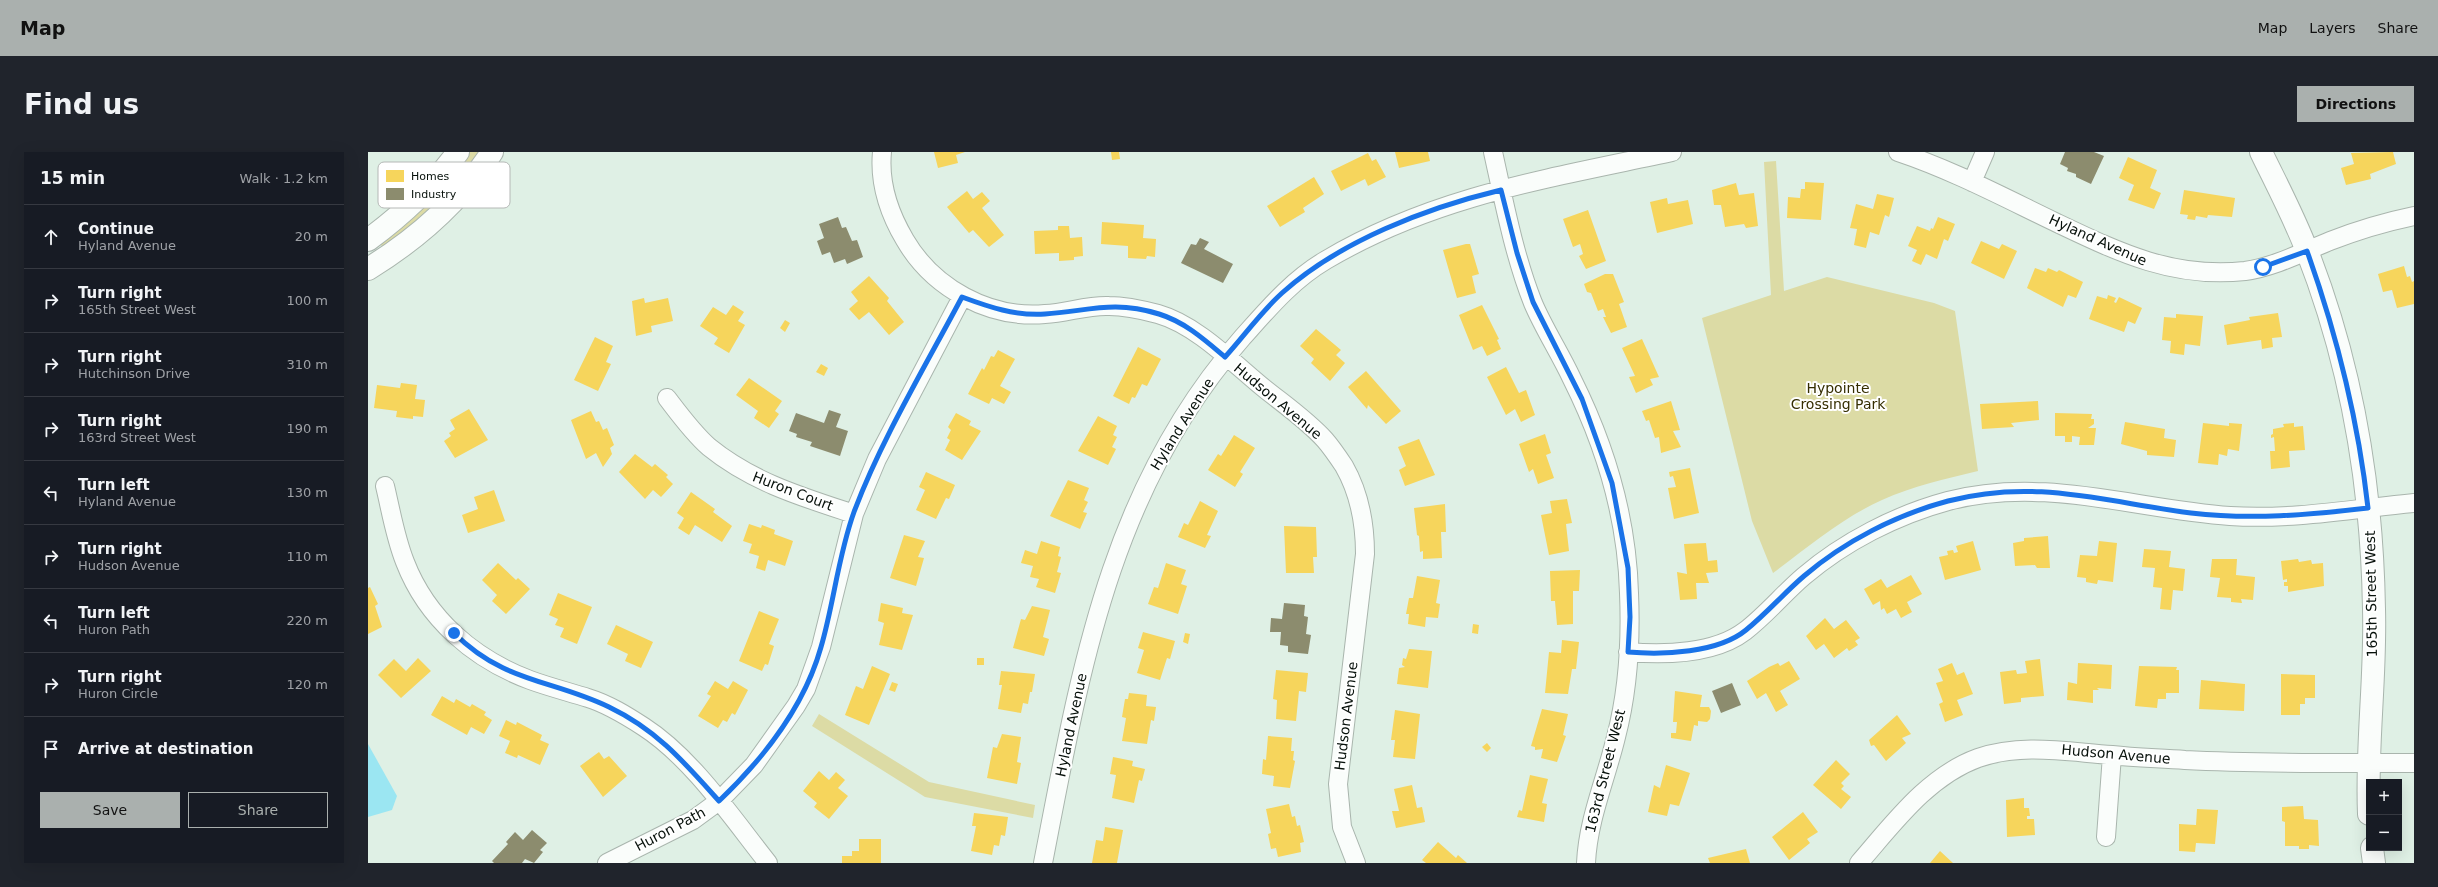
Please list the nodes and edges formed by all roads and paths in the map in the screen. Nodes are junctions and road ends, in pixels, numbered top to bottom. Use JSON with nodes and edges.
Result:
{"nodes":[{"id":1,"x":458,"y":152,"type":"edge"},
{"id":2,"x":492,"y":152,"type":"edge"},
{"id":3,"x":882,"y":152,"type":"edge"},
{"id":4,"x":1493,"y":152,"type":"edge"},
{"id":5,"x":1672,"y":152,"type":"edge"},
{"id":6,"x":1898,"y":152,"type":"edge"},
{"id":7,"x":1985,"y":152,"type":"edge"},
{"id":8,"x":2261,"y":152,"type":"edge"},
{"id":9,"x":450,"y":162,"type":"edge"},
{"id":10,"x":485,"y":162,"type":"edge"},
{"id":11,"x":1972,"y":182,"type":"junction"},
{"id":12,"x":1501,"y":190,"type":"junction"},
{"id":13,"x":407,"y":208,"type":"edge"},
{"id":14,"x":447,"y":208,"type":"edge"},
{"id":15,"x":2414,"y":216,"type":"edge"},
{"id":16,"x":368,"y":240,"type":"edge"},
{"id":17,"x":2307,"y":251,"type":"junction"},
{"id":18,"x":368,"y":269,"type":"edge"},
{"id":19,"x":962,"y":297,"type":"junction"},
{"id":20,"x":1225,"y":357,"type":"junction"},
{"id":21,"x":667,"y":398,"type":"dead end"},
{"id":22,"x":385,"y":486,"type":"dead end"},
{"id":23,"x":2414,"y":503,"type":"edge"},
{"id":24,"x":2368,"y":508,"type":"junction"},
{"id":25,"x":854,"y":514,"type":"junction"},
{"id":26,"x":1628,"y":652,"type":"junction"},
{"id":27,"x":2112,"y":755,"type":"junction"},
{"id":28,"x":2368,"y":763,"type":"junction"},
{"id":29,"x":2414,"y":763,"type":"edge"},
{"id":30,"x":2368,"y":779,"type":"edge"},
{"id":31,"x":719,"y":801,"type":"junction"},
{"id":32,"x":2106,"y":837,"type":"dead end"},
{"id":33,"x":2372,"y":851,"type":"edge"},
{"id":34,"x":607,"y":863,"type":"edge"},
{"id":35,"x":768,"y":863,"type":"edge"},
{"id":36,"x":1043,"y":863,"type":"edge"},
{"id":37,"x":1356,"y":863,"type":"edge"},
{"id":38,"x":1586,"y":863,"type":"edge"},
{"id":39,"x":1859,"y":863,"type":"edge"},
{"id":40,"x":2374,"y":863,"type":"edge"}],
"edges":[{"from":1,"to":9,"type":"street"},
{"from":2,"to":10,"type":"street"},
{"from":3,"to":19,"type":"street","name":"Hudson Avenue"},
{"from":4,"to":12,"type":"street","name":"163rd Street West"},
{"from":5,"to":12,"type":"street","name":"Hyland Avenue"},
{"from":6,"to":11,"type":"street","name":"Hyland Avenue"},
{"from":7,"to":11,"type":"street"},
{"from":8,"to":17,"type":"street","name":"165th Street West"},
{"from":11,"to":17,"type":"street","name":"Hyland Avenue"},
{"from":12,"to":20,"type":"street","name":"Hyland Avenue"},
{"from":12,"to":26,"type":"street","name":"163rd Street West"},
{"from":13,"to":16,"type":"street"},
{"from":14,"to":18,"type":"street"},
{"from":15,"to":17,"type":"street","name":"Hyland Avenue"},
{"from":17,"to":24,"type":"street","name":"165th Street West"},
{"from":19,"to":20,"type":"street","name":"Hudson Avenue"},
{"from":19,"to":25,"type":"street","name":"Huron Path"},
{"from":20,"to":36,"type":"street","name":"Hyland Avenue"},
{"from":20,"to":37,"type":"street","name":"Hudson Avenue"},
{"from":21,"to":25,"type":"street","name":"Huron Court"},
{"from":22,"to":31,"type":"street"},
{"from":23,"to":24,"type":"street"},
{"from":24,"to":26,"type":"street"},
{"from":24,"to":28,"type":"street","name":"165th Street West"},
{"from":25,"to":31,"type":"street","name":"Huron Path"},
{"from":26,"to":38,"type":"street","name":"163rd Street West"},
{"from":27,"to":28,"type":"street","name":"Hudson Avenue"},
{"from":27,"to":32,"type":"street"},
{"from":27,"to":39,"type":"street","name":"Hudson Avenue"},
{"from":28,"to":29,"type":"street","name":"Hudson Avenue"},
{"from":28,"to":30,"type":"street","name":"165th Street West"},
{"from":31,"to":34,"type":"street","name":"Huron Path"},
{"from":31,"to":35,"type":"street"},
{"from":33,"to":40,"type":"street"}]}
